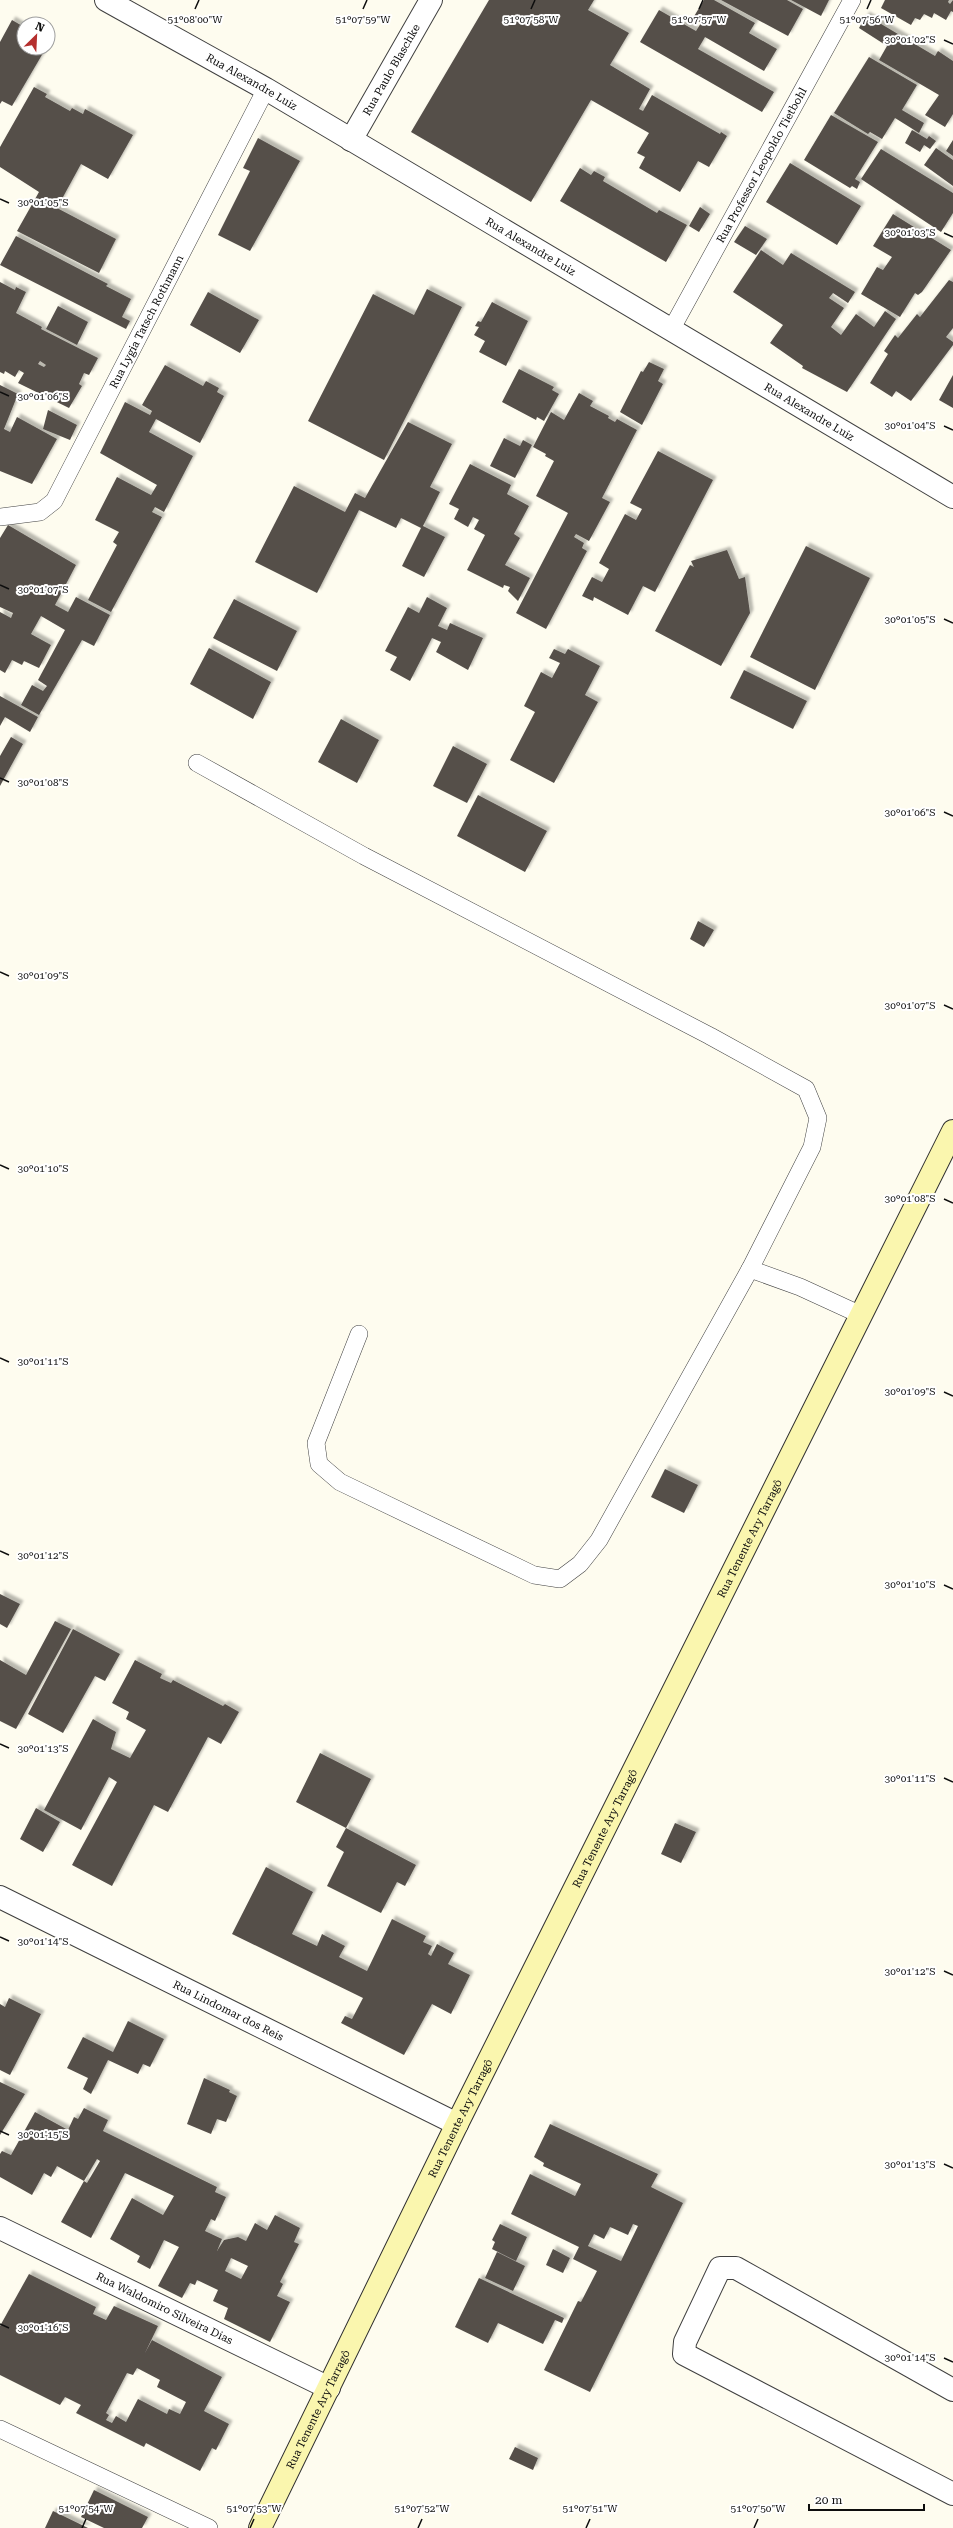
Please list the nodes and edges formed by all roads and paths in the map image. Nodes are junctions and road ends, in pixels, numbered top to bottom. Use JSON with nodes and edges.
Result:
{"nodes":[{"id":1,"x":106,"y":0,"type":"edge"},
{"id":2,"x":431,"y":0,"type":"edge"},
{"id":3,"x":852,"y":0,"type":"edge"},
{"id":4,"x":266,"y":89,"type":"junction"},
{"id":5,"x":351,"y":140,"type":"junction"},
{"id":6,"x":671,"y":330,"type":"junction"},
{"id":7,"x":953,"y":497,"type":"edge"},
{"id":8,"x":0,"y":517,"type":"edge"},
{"id":9,"x":197,"y":763,"type":"dead end"},
{"id":10,"x":953,"y":1131,"type":"edge"},
{"id":11,"x":750,"y":1269,"type":"junction"},
{"id":12,"x":861,"y":1315,"type":"junction"},
{"id":13,"x":360,"y":1334,"type":"dead end"},
{"id":14,"x":0,"y":1897,"type":"edge"},
{"id":15,"x":458,"y":2124,"type":"junction"},
{"id":16,"x":0,"y":2228,"type":"edge"},
{"id":17,"x":329,"y":2388,"type":"junction"},
{"id":18,"x":953,"y":2390,"type":"edge"},
{"id":19,"x":0,"y":2429,"type":"edge"},
{"id":20,"x":953,"y":2494,"type":"edge"},
{"id":21,"x":209,"y":2528,"type":"edge"},
{"id":22,"x":260,"y":2528,"type":"edge"}],
"edges":[{"from":1,"to":4,"type":"street","name":"Rua Alexandre Luiz"},
{"from":2,"to":5,"type":"street","name":"Rua Paulo Blaschke"},
{"from":3,"to":6,"type":"lane","name":"Rua Professor Leopoldo Tietbohl"},
{"from":4,"to":5,"type":"street","name":"Rua Alexandre Luiz"},
{"from":4,"to":8,"type":"lane","name":"Rua Lygia Tatsch Rothmann"},
{"from":5,"to":6,"type":"street","name":"Rua Alexandre Luiz"},
{"from":6,"to":7,"type":"street","name":"Rua Alexandre Luiz"},
{"from":9,"to":11,"type":"lane"},
{"from":10,"to":12,"type":"main road","name":"Rua Tenente Ary Tarragô"},
{"from":11,"to":12,"type":"lane"},
{"from":11,"to":13,"type":"lane"},
{"from":12,"to":15,"type":"main road","name":"Rua Tenente Ary Tarragô"},
{"from":14,"to":15,"type":"street","name":"Rua Lindomar dos Reis"},
{"from":15,"to":17,"type":"main road","name":"Rua Tenente Ary Tarragô"},
{"from":16,"to":17,"type":"street","name":"Rua Waldomiro Silveira Dias"},
{"from":17,"to":22,"type":"main road","name":"Rua Tenente Ary Tarragô"},
{"from":18,"to":20,"type":"street"},
{"from":19,"to":21,"type":"lane"}]}
